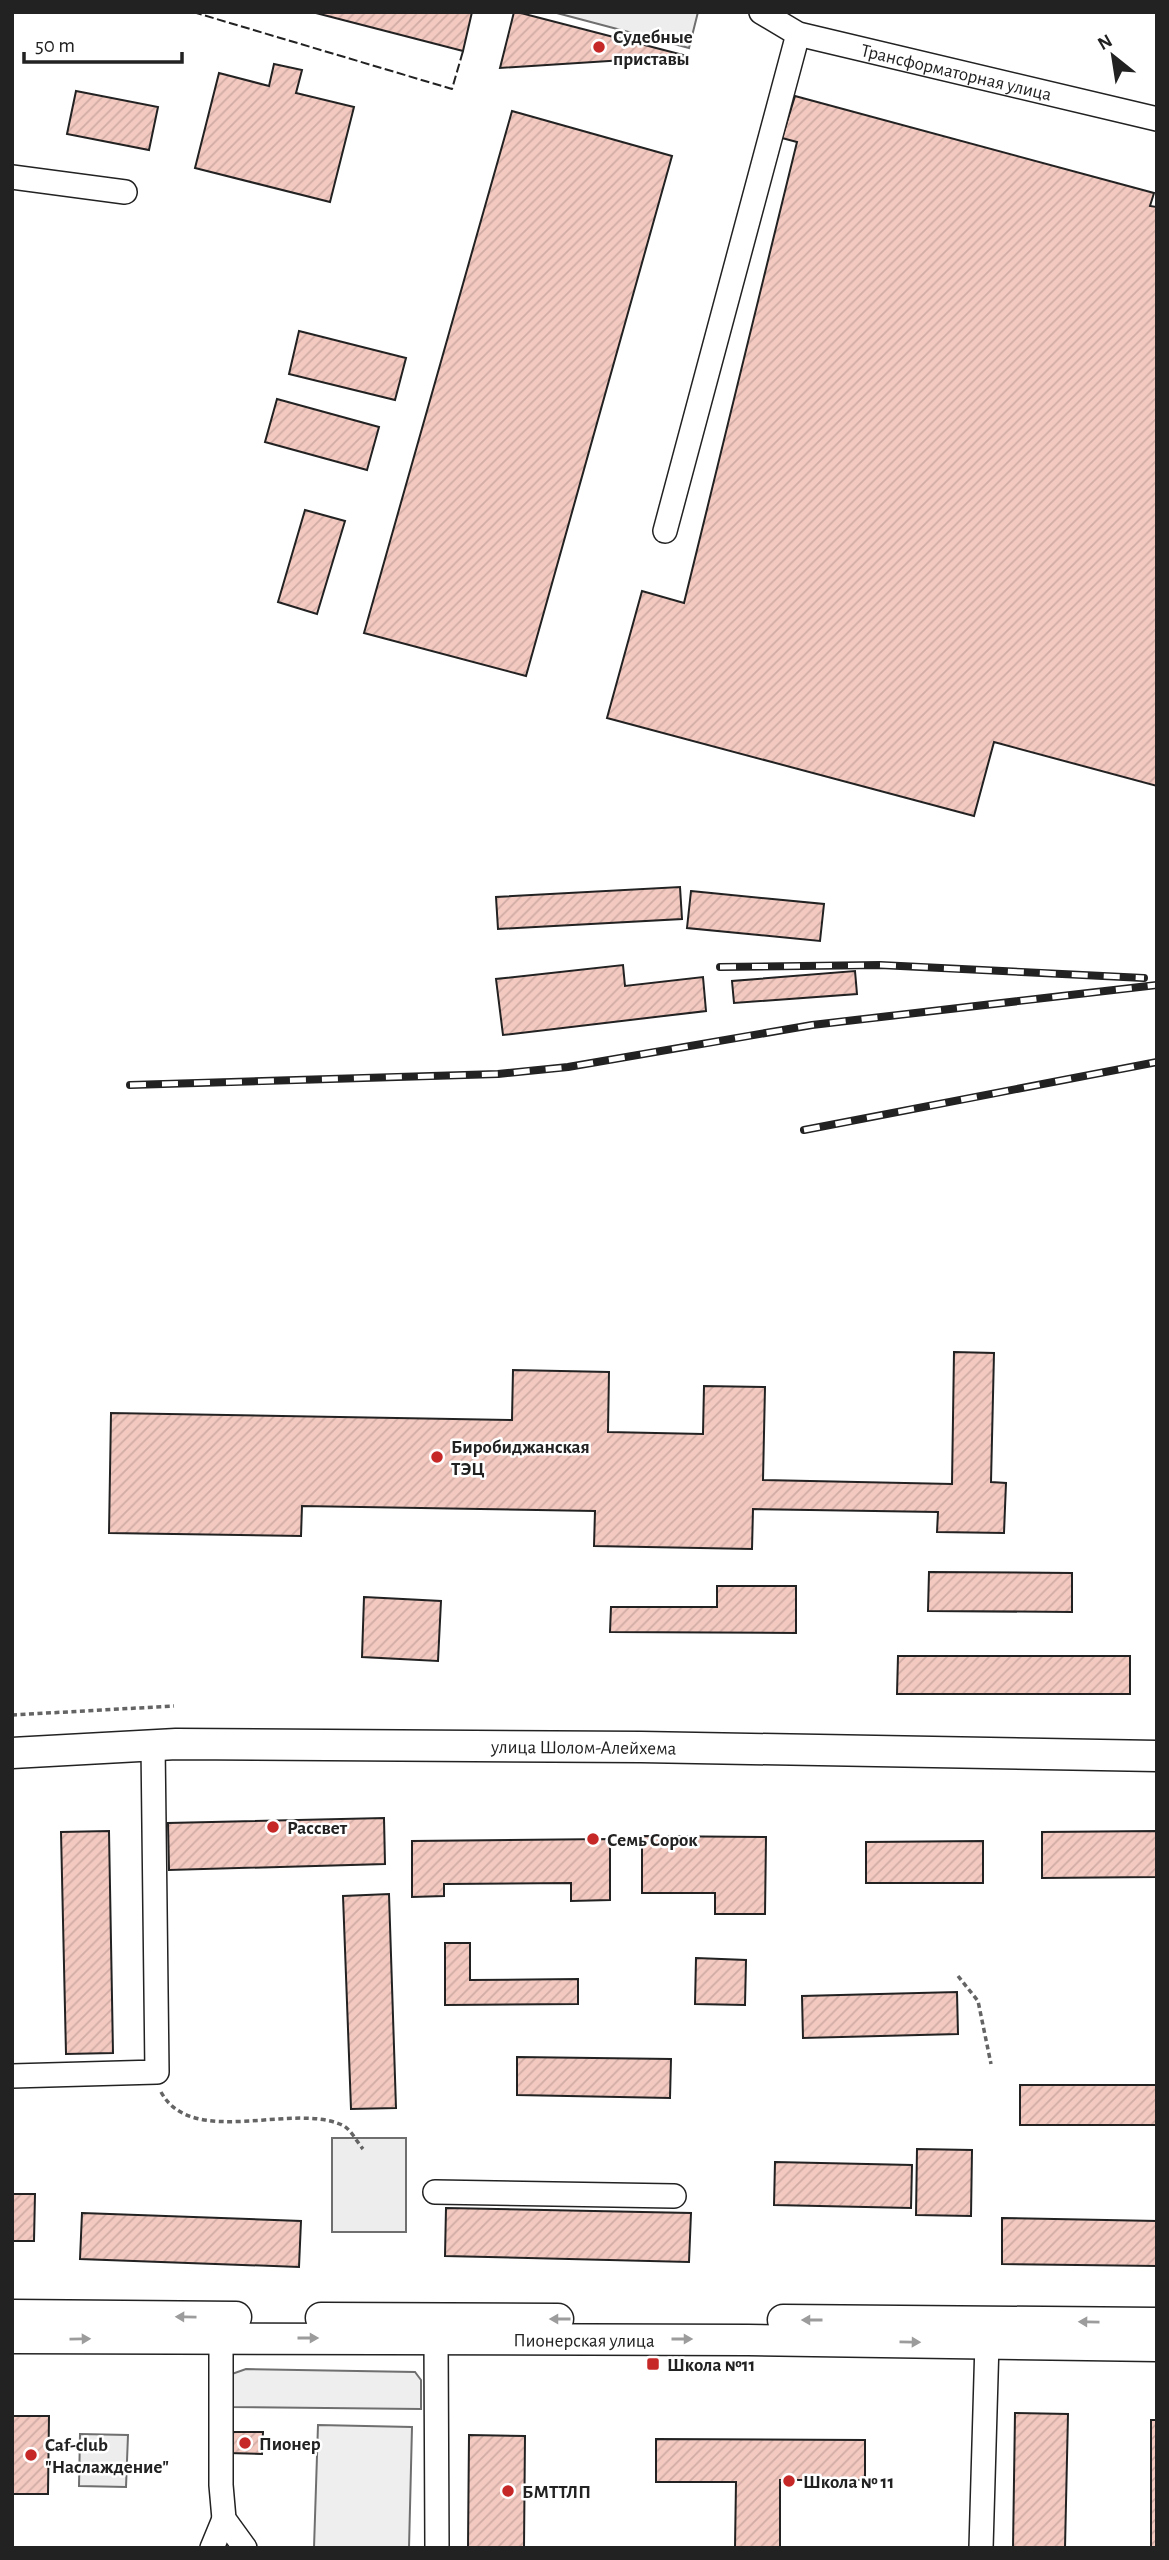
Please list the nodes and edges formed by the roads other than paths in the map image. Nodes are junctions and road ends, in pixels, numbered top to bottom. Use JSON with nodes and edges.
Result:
{"nodes":[{"id":1,"x":761,"y":12,"type":"edge"},
{"id":2,"x":798,"y":34,"type":"junction"},
{"id":3,"x":1157,"y":119,"type":"edge"},
{"id":4,"x":12,"y":177,"type":"edge"},
{"id":5,"x":125,"y":192,"type":"dead end"},
{"id":6,"x":665,"y":531,"type":"dead end"},
{"id":7,"x":153,"y":1744,"type":"junction"},
{"id":8,"x":12,"y":1753,"type":"edge"},
{"id":9,"x":1157,"y":1756,"type":"edge"},
{"id":10,"x":12,"y":2076,"type":"edge"},
{"id":11,"x":435,"y":2192,"type":"dead end"},
{"id":12,"x":674,"y":2196,"type":"dead end"},
{"id":13,"x":12,"y":2315,"type":"edge"},
{"id":14,"x":1157,"y":2323,"type":"edge"},
{"id":15,"x":221,"y":2328,"type":"junction"},
{"id":16,"x":436,"y":2329,"type":"junction"},
{"id":17,"x":988,"y":2332,"type":"junction"},
{"id":18,"x":12,"y":2338,"type":"edge"},
{"id":19,"x":1157,"y":2346,"type":"edge"},
{"id":20,"x":224,"y":2519,"type":"junction"},
{"id":21,"x":212,"y":2548,"type":"edge"},
{"id":22,"x":245,"y":2548,"type":"edge"},
{"id":23,"x":437,"y":2548,"type":"edge"},
{"id":24,"x":981,"y":2548,"type":"edge"}],
"edges":[{"from":1,"to":2,"type":"street","name":"Трансформаторная улица"},
{"from":2,"to":3,"type":"street","name":"Трансформаторная улица"},
{"from":2,"to":6,"type":"street"},
{"from":4,"to":5,"type":"street"},
{"from":7,"to":8,"type":"main road","name":"улица Шолом-Алейхема"},
{"from":7,"to":9,"type":"main road","name":"улица Шолом-Алейхема"},
{"from":7,"to":10,"type":"street"},
{"from":11,"to":12,"type":"street"},
{"from":15,"to":13,"type":"main road","name":"Пионерская улица","one_way":true},
{"from":14,"to":17,"type":"main road","name":"Пионерская улица","one_way":true},
{"from":15,"to":16,"type":"main road","name":"Пионерская улица"},
{"from":18,"to":15,"type":"main road","name":"Пионерская улица","one_way":true},
{"from":15,"to":20,"type":"street"},
{"from":16,"to":17,"type":"main road","name":"Пионерская улица"},
{"from":16,"to":23,"type":"street"},
{"from":17,"to":19,"type":"main road","name":"Пионерская улица"},
{"from":17,"to":24,"type":"street"},
{"from":20,"to":21,"type":"street"},
{"from":20,"to":22,"type":"street"}]}
